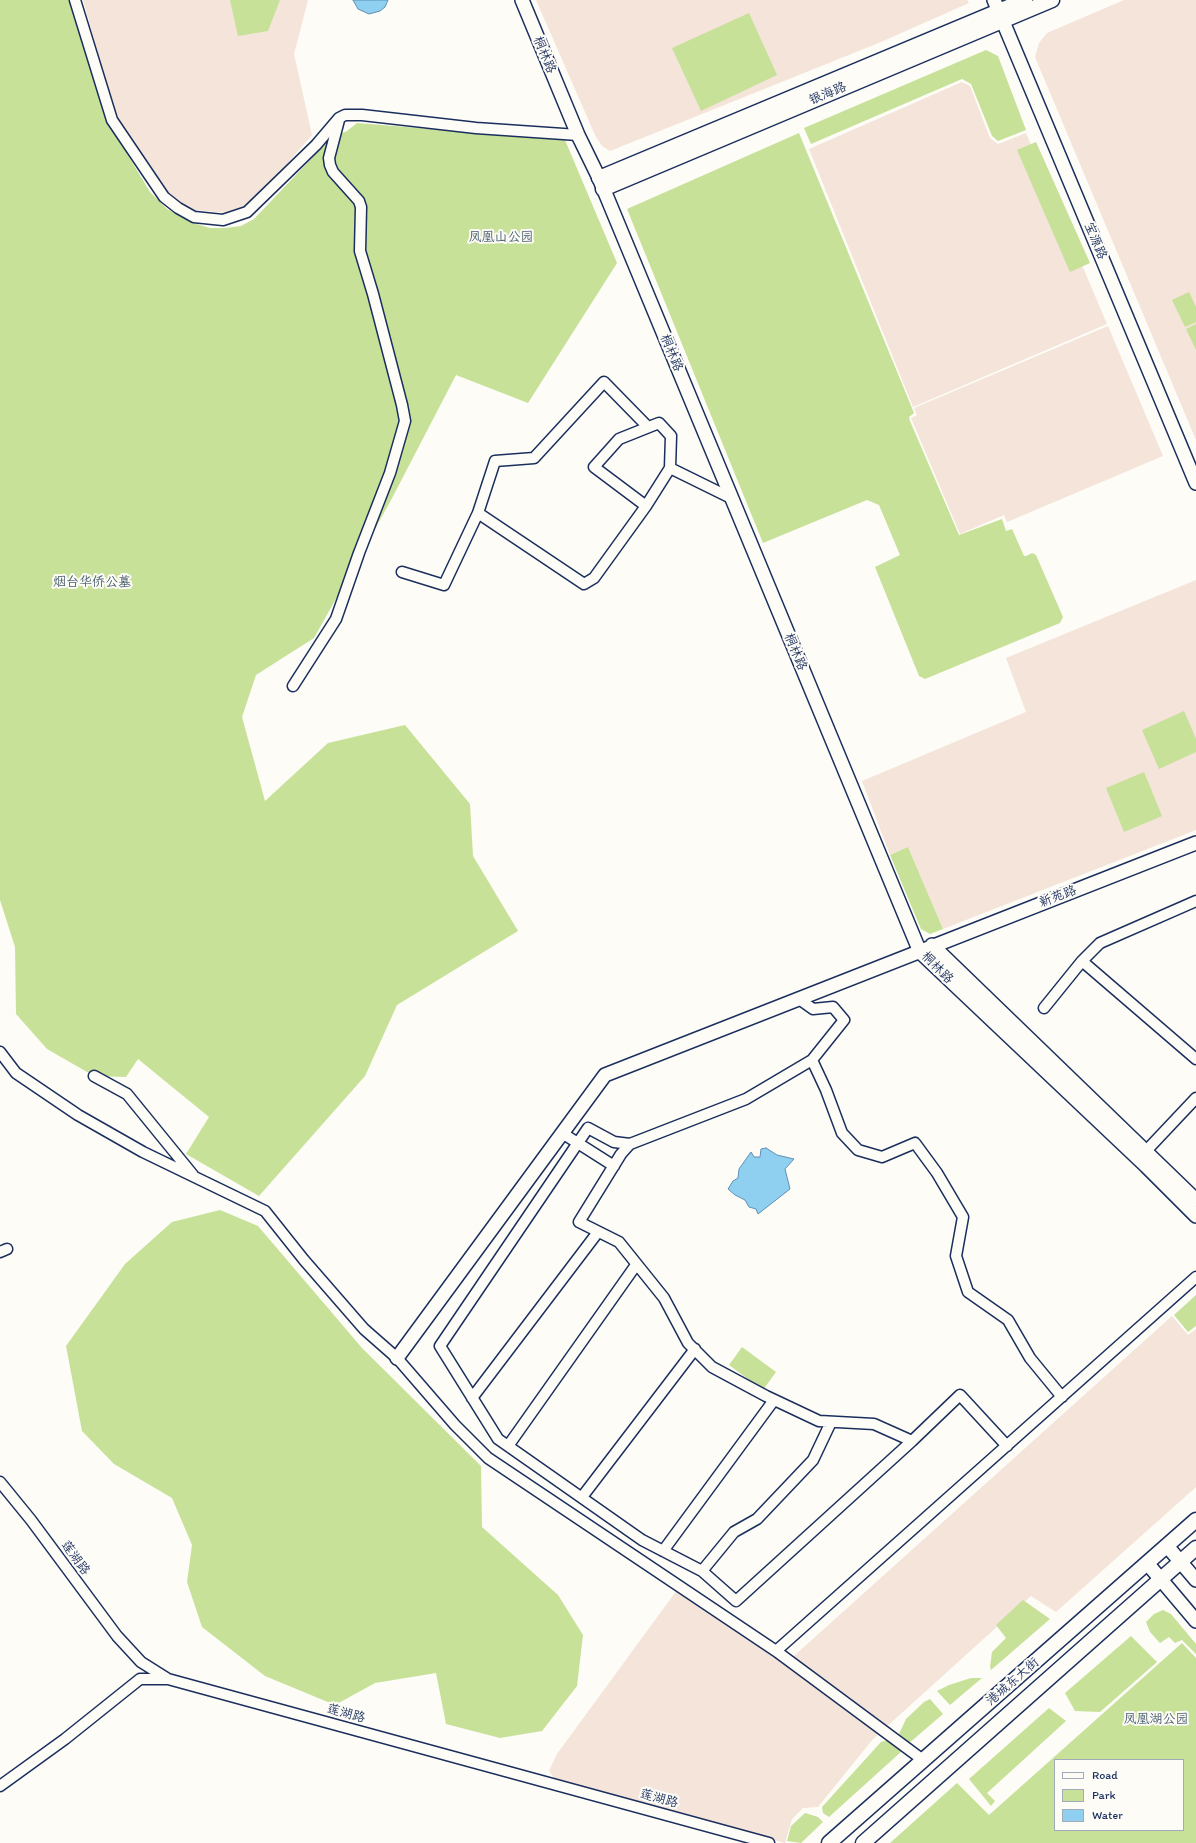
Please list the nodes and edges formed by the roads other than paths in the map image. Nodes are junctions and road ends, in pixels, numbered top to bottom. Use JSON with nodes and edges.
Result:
{"nodes":[{"id":1,"x":75,"y":0,"type":"edge"},
{"id":2,"x":522,"y":0,"type":"edge"},
{"id":3,"x":1025,"y":0,"type":"edge"},
{"id":4,"x":1052,"y":0,"type":"edge"},
{"id":5,"x":998,"y":10,"type":"edge"},
{"id":6,"x":339,"y":118,"type":"junction"},
{"id":7,"x":578,"y":135,"type":"junction"},
{"id":8,"x":601,"y":184,"type":"junction"},
{"id":9,"x":648,"y":427,"type":"junction"},
{"id":10,"x":670,"y":468,"type":"junction"},
{"id":11,"x":1196,"y":483,"type":"edge"},
{"id":12,"x":731,"y":498,"type":"junction"},
{"id":13,"x":646,"y":506,"type":"junction"},
{"id":14,"x":478,"y":513,"type":"junction"},
{"id":15,"x":402,"y":572,"type":"dead end"},
{"id":16,"x":294,"y":686,"type":"dead end"},
{"id":17,"x":1196,"y":843,"type":"edge"},
{"id":18,"x":1196,"y":901,"type":"edge"},
{"id":19,"x":932,"y":945,"type":"junction"},
{"id":20,"x":920,"y":952,"type":"junction"},
{"id":21,"x":1082,"y":961,"type":"junction"},
{"id":22,"x":799,"y":999,"type":"junction"},
{"id":23,"x":1044,"y":1008,"type":"dead end"},
{"id":24,"x":0,"y":1052,"type":"edge"},
{"id":25,"x":1196,"y":1059,"type":"edge"},
{"id":26,"x":812,"y":1060,"type":"junction"},
{"id":27,"x":94,"y":1076,"type":"dead end"},
{"id":28,"x":1196,"y":1098,"type":"edge"},
{"id":29,"x":562,"y":1133,"type":"junction"},
{"id":30,"x":577,"y":1143,"type":"junction"},
{"id":31,"x":630,"y":1144,"type":"junction"},
{"id":32,"x":1146,"y":1151,"type":"junction"},
{"id":33,"x":614,"y":1166,"type":"junction"},
{"id":34,"x":194,"y":1177,"type":"junction"},
{"id":35,"x":1196,"y":1200,"type":"edge"},
{"id":36,"x":1196,"y":1216,"type":"edge"},
{"id":37,"x":598,"y":1232,"type":"junction"},
{"id":38,"x":636,"y":1265,"type":"junction"},
{"id":39,"x":1196,"y":1277,"type":"edge"},
{"id":40,"x":695,"y":1349,"type":"junction"},
{"id":41,"x":397,"y":1358,"type":"junction"},
{"id":42,"x":1062,"y":1397,"type":"junction"},
{"id":43,"x":472,"y":1398,"type":"junction"},
{"id":44,"x":774,"y":1400,"type":"junction"},
{"id":45,"x":831,"y":1422,"type":"junction"},
{"id":46,"x":912,"y":1441,"type":"junction"},
{"id":47,"x":508,"y":1446,"type":"junction"},
{"id":48,"x":1006,"y":1446,"type":"junction"},
{"id":49,"x":0,"y":1482,"type":"edge"},
{"id":50,"x":582,"y":1497,"type":"junction"},
{"id":51,"x":1196,"y":1520,"type":"edge"},
{"id":52,"x":1167,"y":1546,"type":"junction"},
{"id":53,"x":1196,"y":1548,"type":"edge"},
{"id":54,"x":663,"y":1551,"type":"junction"},
{"id":55,"x":1180,"y":1562,"type":"junction"},
{"id":56,"x":1147,"y":1563,"type":"junction"},
{"id":57,"x":702,"y":1571,"type":"junction"},
{"id":58,"x":1159,"y":1579,"type":"junction"},
{"id":59,"x":1196,"y":1580,"type":"edge"},
{"id":60,"x":1196,"y":1621,"type":"edge"},
{"id":61,"x":776,"y":1651,"type":"junction"},
{"id":62,"x":168,"y":1679,"type":"junction"},
{"id":63,"x":923,"y":1760,"type":"junction"},
{"id":64,"x":0,"y":1786,"type":"edge"},
{"id":65,"x":769,"y":1843,"type":"edge"},
{"id":66,"x":829,"y":1843,"type":"edge"},
{"id":67,"x":863,"y":1843,"type":"edge"}],
"edges":[{"from":1,"to":6,"type":"street"},
{"from":2,"to":7,"type":"street","name":"桐林路"},
{"from":3,"to":5,"type":"main road","name":"银海路"},
{"from":4,"to":5,"type":"main road","name":"银海路"},
{"from":5,"to":8,"type":"main road","name":"银海路"},
{"from":5,"to":11,"type":"street","name":"宝源路"},
{"from":6,"to":7,"type":"street"},
{"from":6,"to":16,"type":"street"},
{"from":7,"to":8,"type":"street","name":"桐林路"},
{"from":8,"to":12,"type":"street","name":"桐林路"},
{"from":9,"to":10,"type":"street"},
{"from":9,"to":13,"type":"street"},
{"from":9,"to":14,"type":"street"},
{"from":10,"to":12,"type":"street"},
{"from":10,"to":13,"type":"street"},
{"from":12,"to":20,"type":"street","name":"桐林路"},
{"from":13,"to":14,"type":"street"},
{"from":14,"to":15,"type":"street"},
{"from":17,"to":19,"type":"street","name":"新苑路"},
{"from":18,"to":21,"type":"street"},
{"from":19,"to":20,"type":"street","name":"新苑路"},
{"from":19,"to":32,"type":"street","name":"桐林路"},
{"from":20,"to":22,"type":"street","name":"新苑路"},
{"from":20,"to":36,"type":"street","name":"桐林路"},
{"from":21,"to":23,"type":"street"},
{"from":21,"to":25,"type":"street"},
{"from":22,"to":26,"type":"street"},
{"from":22,"to":29,"type":"street","name":"新苑路"},
{"from":24,"to":34,"type":"street"},
{"from":26,"to":31,"type":"street"},
{"from":26,"to":42,"type":"street"},
{"from":27,"to":34,"type":"street"},
{"from":28,"to":32,"type":"street"},
{"from":29,"to":30,"type":"street"},
{"from":29,"to":41,"type":"street","name":"新苑路"},
{"from":30,"to":31,"type":"street"},
{"from":30,"to":33,"type":"street"},
{"from":30,"to":43,"type":"street"},
{"from":31,"to":33,"type":"street"},
{"from":32,"to":35,"type":"street","name":"桐林路"},
{"from":33,"to":37,"type":"street"},
{"from":34,"to":41,"type":"street"},
{"from":37,"to":38,"type":"street"},
{"from":37,"to":43,"type":"street"},
{"from":38,"to":40,"type":"street"},
{"from":38,"to":47,"type":"street"},
{"from":39,"to":42,"type":"street"},
{"from":40,"to":44,"type":"street"},
{"from":40,"to":50,"type":"street"},
{"from":41,"to":61,"type":"street"},
{"from":42,"to":48,"type":"street"},
{"from":43,"to":47,"type":"street"},
{"from":44,"to":45,"type":"street"},
{"from":44,"to":54,"type":"street"},
{"from":45,"to":46,"type":"street"},
{"from":45,"to":57,"type":"street"},
{"from":46,"to":48,"type":"street"},
{"from":46,"to":57,"type":"street"},
{"from":47,"to":50,"type":"street"},
{"from":48,"to":61,"type":"street"},
{"from":49,"to":62,"type":"street","name":"莲湖路"},
{"from":50,"to":54,"type":"street"},
{"from":51,"to":52,"type":"main road","name":"港城东大街"},
{"from":52,"to":55,"type":"street"},
{"from":52,"to":56,"type":"main road","name":"港城东大街"},
{"from":53,"to":55,"type":"main road","name":"港城东大街"},
{"from":54,"to":57,"type":"street"},
{"from":55,"to":58,"type":"main road","name":"港城东大街"},
{"from":55,"to":59,"type":"street"},
{"from":56,"to":58,"type":"street"},
{"from":56,"to":63,"type":"main road","name":"港城东大街"},
{"from":58,"to":60,"type":"street"},
{"from":58,"to":67,"type":"main road","name":"港城东大街"},
{"from":61,"to":63,"type":"street"},
{"from":62,"to":64,"type":"street"},
{"from":62,"to":65,"type":"street","name":"莲湖路"},
{"from":63,"to":66,"type":"main road","name":"港城东大街"}]}
